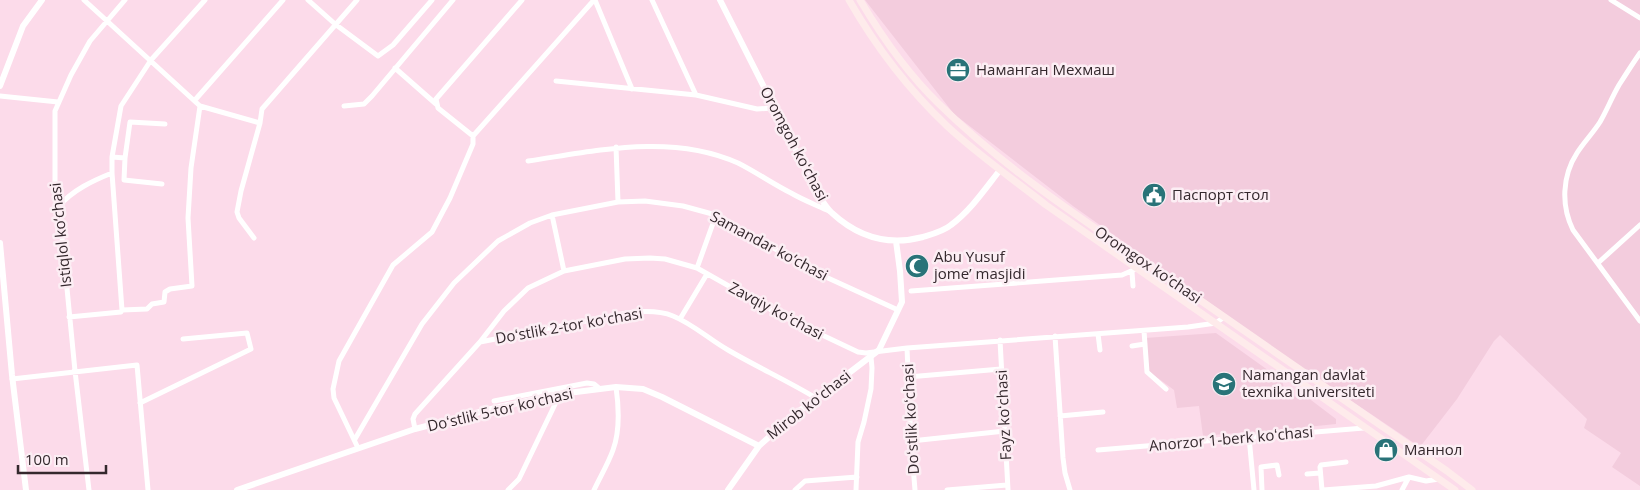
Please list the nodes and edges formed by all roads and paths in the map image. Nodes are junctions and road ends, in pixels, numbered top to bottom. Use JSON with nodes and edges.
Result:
{"nodes":[{"id":1,"x":42,"y":0,"type":"edge"},
{"id":2,"x":84,"y":0,"type":"edge"},
{"id":3,"x":125,"y":0,"type":"edge"},
{"id":4,"x":205,"y":0,"type":"edge"},
{"id":5,"x":283,"y":0,"type":"edge"},
{"id":6,"x":308,"y":0,"type":"edge"},
{"id":7,"x":357,"y":0,"type":"edge"},
{"id":8,"x":432,"y":0,"type":"edge"},
{"id":9,"x":453,"y":0,"type":"edge"},
{"id":10,"x":522,"y":0,"type":"edge"},
{"id":11,"x":594,"y":0,"type":"edge"},
{"id":12,"x":652,"y":0,"type":"edge"},
{"id":13,"x":720,"y":0,"type":"edge"},
{"id":14,"x":849,"y":0,"type":"edge"},
{"id":15,"x":860,"y":0,"type":"edge"},
{"id":16,"x":1611,"y":0,"type":"edge"},
{"id":17,"x":1640,"y":18,"type":"edge"},
{"id":18,"x":107,"y":20,"type":"junction"},
{"id":19,"x":335,"y":24,"type":"junction"},
{"id":20,"x":1640,"y":52,"type":"edge"},
{"id":21,"x":151,"y":60,"type":"junction"},
{"id":22,"x":395,"y":68,"type":"junction"},
{"id":23,"x":556,"y":81,"type":"dead end"},
{"id":24,"x":0,"y":86,"type":"edge"},
{"id":25,"x":632,"y":89,"type":"junction"},
{"id":26,"x":696,"y":95,"type":"junction"},
{"id":27,"x":0,"y":96,"type":"edge"},
{"id":28,"x":195,"y":100,"type":"junction"},
{"id":29,"x":58,"y":102,"type":"junction"},
{"id":30,"x":436,"y":104,"type":"junction"},
{"id":31,"x":200,"y":106,"type":"junction"},
{"id":32,"x":344,"y":106,"type":"dead end"},
{"id":33,"x":773,"y":108,"type":"junction"},
{"id":34,"x":260,"y":122,"type":"junction"},
{"id":35,"x":164,"y":124,"type":"dead end"},
{"id":36,"x":472,"y":136,"type":"junction"},
{"id":37,"x":616,"y":147,"type":"junction"},
{"id":38,"x":112,"y":157,"type":"junction"},
{"id":39,"x":126,"y":158,"type":"junction"},
{"id":40,"x":528,"y":161,"type":"dead end"},
{"id":41,"x":1000,"y":170,"type":"junction"},
{"id":42,"x":112,"y":174,"type":"junction"},
{"id":43,"x":162,"y":184,"type":"dead end"},
{"id":44,"x":618,"y":202,"type":"junction"},
{"id":45,"x":59,"y":206,"type":"junction"},
{"id":46,"x":831,"y":212,"type":"junction"},
{"id":47,"x":552,"y":215,"type":"junction"},
{"id":48,"x":716,"y":215,"type":"junction"},
{"id":49,"x":1640,"y":226,"type":"edge"},
{"id":50,"x":254,"y":238,"type":"dead end"},
{"id":51,"x":896,"y":241,"type":"junction"},
{"id":52,"x":0,"y":243,"type":"edge"},
{"id":53,"x":1144,"y":262,"type":"junction"},
{"id":54,"x":1598,"y":263,"type":"junction"},
{"id":55,"x":697,"y":268,"type":"junction"},
{"id":56,"x":1134,"y":270,"type":"junction"},
{"id":57,"x":564,"y":271,"type":"junction"},
{"id":58,"x":707,"y":274,"type":"junction"},
{"id":59,"x":1133,"y":286,"type":"dead end"},
{"id":60,"x":911,"y":292,"type":"dead end"},
{"id":61,"x":122,"y":310,"type":"junction"},
{"id":62,"x":898,"y":310,"type":"junction"},
{"id":63,"x":69,"y":317,"type":"junction"},
{"id":64,"x":1224,"y":317,"type":"junction"},
{"id":65,"x":680,"y":319,"type":"junction"},
{"id":66,"x":1640,"y":321,"type":"edge"},
{"id":67,"x":1216,"y":323,"type":"junction"},
{"id":68,"x":1144,"y":331,"type":"junction"},
{"id":69,"x":1098,"y":334,"type":"junction"},
{"id":70,"x":1055,"y":336,"type":"junction"},
{"id":71,"x":183,"y":339,"type":"dead end"},
{"id":72,"x":1000,"y":340,"type":"junction"},
{"id":73,"x":480,"y":342,"type":"junction"},
{"id":74,"x":1145,"y":344,"type":"junction"},
{"id":75,"x":1132,"y":346,"type":"dead end"},
{"id":76,"x":906,"y":348,"type":"junction"},
{"id":77,"x":879,"y":350,"type":"junction"},
{"id":78,"x":1100,"y":350,"type":"dead end"},
{"id":79,"x":871,"y":357,"type":"junction"},
{"id":80,"x":1001,"y":369,"type":"junction"},
{"id":81,"x":75,"y":371,"type":"junction"},
{"id":82,"x":908,"y":376,"type":"junction"},
{"id":83,"x":12,"y":379,"type":"junction"},
{"id":84,"x":616,"y":387,"type":"junction"},
{"id":85,"x":1166,"y":389,"type":"dead end"},
{"id":86,"x":600,"y":390,"type":"junction"},
{"id":87,"x":560,"y":394,"type":"junction"},
{"id":88,"x":816,"y":398,"type":"junction"},
{"id":89,"x":494,"y":401,"type":"dead end"},
{"id":90,"x":140,"y":403,"type":"junction"},
{"id":91,"x":1103,"y":412,"type":"dead end"},
{"id":92,"x":1060,"y":416,"type":"junction"},
{"id":93,"x":1364,"y":428,"type":"junction"},
{"id":94,"x":415,"y":429,"type":"junction"},
{"id":95,"x":1386,"y":430,"type":"junction"},
{"id":96,"x":1005,"y":431,"type":"junction"},
{"id":97,"x":1249,"y":437,"type":"junction"},
{"id":98,"x":1380,"y":438,"type":"junction"},
{"id":99,"x":355,"y":439,"type":"junction"},
{"id":100,"x":911,"y":441,"type":"junction"},
{"id":101,"x":759,"y":446,"type":"junction"},
{"id":102,"x":358,"y":448,"type":"junction"},
{"id":103,"x":1098,"y":450,"type":"dead end"},
{"id":104,"x":1346,"y":462,"type":"dead end"},
{"id":105,"x":1320,"y":472,"type":"junction"},
{"id":106,"x":1307,"y":474,"type":"dead end"},
{"id":107,"x":1279,"y":475,"type":"dead end"},
{"id":108,"x":857,"y":477,"type":"junction"},
{"id":109,"x":1409,"y":477,"type":"junction"},
{"id":110,"x":1439,"y":479,"type":"junction"},
{"id":111,"x":1007,"y":488,"type":"edge"},
{"id":112,"x":26,"y":490,"type":"edge"},
{"id":113,"x":89,"y":490,"type":"edge"},
{"id":114,"x":148,"y":490,"type":"edge"},
{"id":115,"x":237,"y":490,"type":"edge"},
{"id":116,"x":508,"y":490,"type":"edge"},
{"id":117,"x":594,"y":490,"type":"edge"},
{"id":118,"x":728,"y":490,"type":"edge"},
{"id":119,"x":795,"y":490,"type":"edge"},
{"id":120,"x":856,"y":490,"type":"edge"},
{"id":121,"x":915,"y":490,"type":"edge"},
{"id":122,"x":947,"y":490,"type":"edge"},
{"id":123,"x":1070,"y":490,"type":"edge"},
{"id":124,"x":1254,"y":490,"type":"edge"},
{"id":125,"x":1262,"y":490,"type":"edge"},
{"id":126,"x":1322,"y":490,"type":"edge"},
{"id":127,"x":1402,"y":490,"type":"edge"},
{"id":128,"x":1455,"y":490,"type":"edge"},
{"id":129,"x":1472,"y":490,"type":"edge"}],
"edges":[{"from":1,"to":24,"type":"street"},
{"from":2,"to":18,"type":"street"},
{"from":3,"to":18,"type":"street","name":"Istiqlol ko‘chasi"},
{"from":4,"to":21,"type":"street"},
{"from":5,"to":28,"type":"street"},
{"from":6,"to":19,"type":"street"},
{"from":7,"to":19,"type":"street"},
{"from":8,"to":19,"type":"street"},
{"from":9,"to":22,"type":"street"},
{"from":10,"to":30,"type":"street"},
{"from":11,"to":25,"type":"street"},
{"from":11,"to":36,"type":"street"},
{"from":12,"to":26,"type":"street"},
{"from":13,"to":33,"type":"street","name":"Oromgoh koʻchasi"},
{"from":14,"to":41,"type":"main road","name":"Oromgox ko‘chasi"},
{"from":15,"to":53,"type":"main road","name":"Oromgox ko‘chasi"},
{"from":16,"to":17,"type":"street"},
{"from":18,"to":21,"type":"street"},
{"from":18,"to":29,"type":"street","name":"Istiqlol ko‘chasi"},
{"from":19,"to":34,"type":"street"},
{"from":20,"to":54,"type":"street"},
{"from":21,"to":28,"type":"street"},
{"from":21,"to":38,"type":"street"},
{"from":22,"to":30,"type":"street"},
{"from":22,"to":32,"type":"street"},
{"from":23,"to":25,"type":"street"},
{"from":25,"to":26,"type":"street"},
{"from":26,"to":33,"type":"street"},
{"from":27,"to":29,"type":"street"},
{"from":28,"to":31,"type":"street"},
{"from":29,"to":45,"type":"street","name":"Istiqlol ko‘chasi"},
{"from":30,"to":36,"type":"street"},
{"from":31,"to":34,"type":"street"},
{"from":31,"to":61,"type":"street"},
{"from":33,"to":46,"type":"street","name":"Oromgoh koʻchasi"},
{"from":34,"to":50,"type":"street"},
{"from":35,"to":39,"type":"street"},
{"from":36,"to":99,"type":"street"},
{"from":37,"to":40,"type":"street"},
{"from":37,"to":44,"type":"street"},
{"from":37,"to":46,"type":"street"},
{"from":38,"to":39,"type":"street"},
{"from":38,"to":42,"type":"street"},
{"from":39,"to":43,"type":"street"},
{"from":41,"to":51,"type":"street","name":"Oromgoh koʻchasi"},
{"from":41,"to":56,"type":"main road","name":"Oromgox ko‘chasi"},
{"from":42,"to":45,"type":"street"},
{"from":42,"to":61,"type":"street"},
{"from":44,"to":47,"type":"street","name":"Samandar ko‘chasi"},
{"from":44,"to":48,"type":"street","name":"Samandar ko‘chasi"},
{"from":45,"to":63,"type":"street","name":"Istiqlol ko‘chasi"},
{"from":46,"to":51,"type":"street","name":"Oromgoh koʻchasi"},
{"from":47,"to":57,"type":"street"},
{"from":47,"to":99,"type":"street","name":"Samandar ko‘chasi"},
{"from":48,"to":55,"type":"street"},
{"from":48,"to":62,"type":"street","name":"Samandar ko‘chasi"},
{"from":49,"to":54,"type":"street"},
{"from":51,"to":62,"type":"street"},
{"from":52,"to":83,"type":"street"},
{"from":53,"to":56,"type":"street"},
{"from":53,"to":64,"type":"main road","name":"Oromgox ko‘chasi"},
{"from":54,"to":66,"type":"street"},
{"from":55,"to":57,"type":"street","name":"Zavqiy koʻchasi"},
{"from":55,"to":58,"type":"street","name":"Zavqiy koʻchasi"},
{"from":56,"to":59,"type":"street"},
{"from":56,"to":60,"type":"street"},
{"from":56,"to":67,"type":"main road","name":"Oromgox ko‘chasi"},
{"from":57,"to":73,"type":"street","name":"Zavqiy koʻchasi"},
{"from":58,"to":65,"type":"street"},
{"from":58,"to":77,"type":"street","name":"Zavqiy koʻchasi"},
{"from":61,"to":63,"type":"street"},
{"from":62,"to":77,"type":"street"},
{"from":63,"to":81,"type":"street","name":"Istiqlol ko‘chasi"},
{"from":64,"to":67,"type":"street"},
{"from":64,"to":95,"type":"main road","name":"Oromgox ko‘chasi"},
{"from":65,"to":73,"type":"street","name":"Doʻstlik 2-tor koʻchasi"},
{"from":65,"to":88,"type":"street","name":"Doʻstlik 2-tor koʻchasi"},
{"from":67,"to":68,"type":"street","name":"Zavqiy koʻchasi"},
{"from":67,"to":93,"type":"main road","name":"Oromgox ko‘chasi"},
{"from":68,"to":69,"type":"street","name":"Zavqiy koʻchasi"},
{"from":68,"to":74,"type":"street"},
{"from":69,"to":70,"type":"street","name":"Zavqiy koʻchasi"},
{"from":69,"to":78,"type":"street"},
{"from":70,"to":72,"type":"street","name":"Zavqiy koʻchasi"},
{"from":70,"to":92,"type":"street"},
{"from":71,"to":90,"type":"street"},
{"from":72,"to":76,"type":"street","name":"Zavqiy koʻchasi"},
{"from":72,"to":80,"type":"street","name":"Fayz koʻchasi"},
{"from":73,"to":94,"type":"street","name":"Zavqiy koʻchasi"},
{"from":74,"to":75,"type":"street"},
{"from":74,"to":85,"type":"street"},
{"from":76,"to":77,"type":"street","name":"Zavqiy koʻchasi"},
{"from":76,"to":82,"type":"street","name":"Doʻstlik koʻchasi"},
{"from":77,"to":79,"type":"street","name":"Mirob koʻchasi"},
{"from":79,"to":88,"type":"street","name":"Mirob koʻchasi"},
{"from":79,"to":108,"type":"street"},
{"from":80,"to":82,"type":"street"},
{"from":80,"to":96,"type":"street","name":"Fayz koʻchasi"},
{"from":81,"to":83,"type":"street"},
{"from":81,"to":90,"type":"street"},
{"from":81,"to":113,"type":"street","name":"Istiqlol ko‘chasi"},
{"from":82,"to":100,"type":"street","name":"Doʻstlik koʻchasi"},
{"from":83,"to":112,"type":"street"},
{"from":84,"to":86,"type":"street","name":"Doʻstlik 5-tor koʻchasi"},
{"from":84,"to":101,"type":"street","name":"Doʻstlik 5-tor koʻchasi"},
{"from":84,"to":117,"type":"street"},
{"from":86,"to":87,"type":"street","name":"Doʻstlik 5-tor koʻchasi"},
{"from":86,"to":89,"type":"street"},
{"from":87,"to":94,"type":"street","name":"Doʻstlik 5-tor koʻchasi"},
{"from":87,"to":116,"type":"street"},
{"from":88,"to":101,"type":"street","name":"Mirob koʻchasi"},
{"from":90,"to":114,"type":"street"},
{"from":91,"to":92,"type":"street"},
{"from":92,"to":123,"type":"street"},
{"from":93,"to":97,"type":"street","name":"Anorzor 1-berk koʻchasi"},
{"from":93,"to":98,"type":"main road","name":"Oromgox ko‘chasi"},
{"from":94,"to":102,"type":"street","name":"Doʻstlik 5-tor koʻchasi"},
{"from":95,"to":98,"type":"street"},
{"from":95,"to":129,"type":"main road","name":"Oromgox ko‘chasi"},
{"from":96,"to":100,"type":"street"},
{"from":96,"to":111,"type":"street","name":"Fayz koʻchasi"},
{"from":97,"to":103,"type":"street","name":"Anorzor 1-berk koʻchasi"},
{"from":97,"to":124,"type":"street"},
{"from":98,"to":110,"type":"main road","name":"Oromgox ko‘chasi"},
{"from":99,"to":102,"type":"street"},
{"from":100,"to":121,"type":"street","name":"Doʻstlik koʻchasi"},
{"from":101,"to":118,"type":"street","name":"Mirob koʻchasi"},
{"from":102,"to":115,"type":"street","name":"Doʻstlik 5-tor koʻchasi"},
{"from":104,"to":105,"type":"street"},
{"from":105,"to":106,"type":"street"},
{"from":105,"to":126,"type":"street"},
{"from":107,"to":125,"type":"street"},
{"from":108,"to":119,"type":"street"},
{"from":108,"to":120,"type":"street"},
{"from":109,"to":110,"type":"street"},
{"from":109,"to":126,"type":"street"},
{"from":109,"to":127,"type":"street"},
{"from":110,"to":128,"type":"main road","name":"Oromgox ko‘chasi"},
{"from":111,"to":122,"type":"street"}]}
